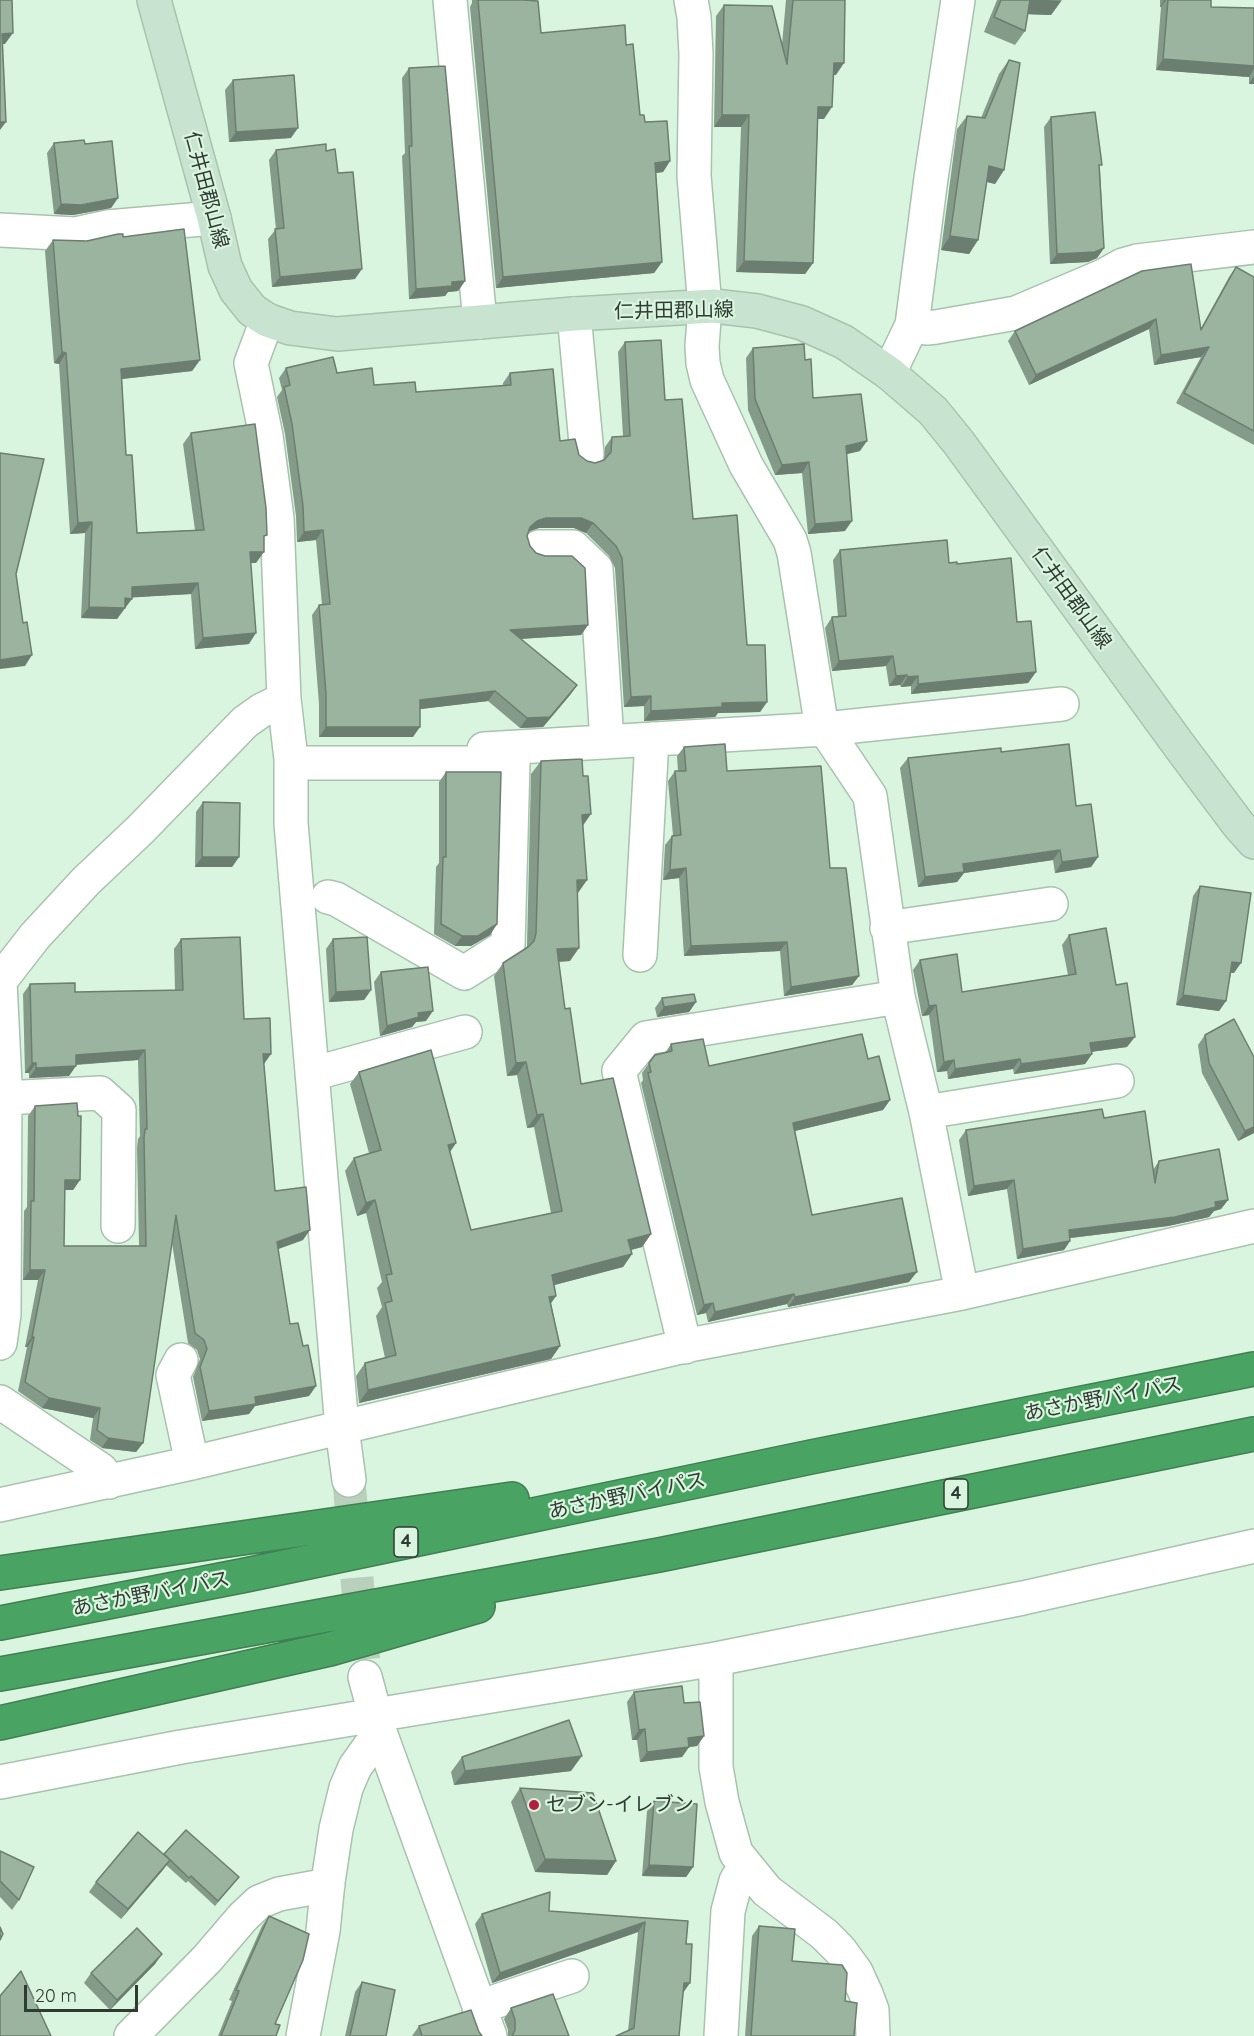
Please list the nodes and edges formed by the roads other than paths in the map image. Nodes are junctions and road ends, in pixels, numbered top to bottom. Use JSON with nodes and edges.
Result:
{"nodes":[{"id":1,"x":154,"y":0,"type":"edge"},
{"id":2,"x":450,"y":0,"type":"edge"},
{"id":3,"x":691,"y":0,"type":"edge"},
{"id":4,"x":958,"y":0,"type":"edge"},
{"id":5,"x":214,"y":218,"type":"junction"},
{"id":6,"x":0,"y":230,"type":"edge"},
{"id":7,"x":1254,"y":247,"type":"edge"},
{"id":8,"x":705,"y":307,"type":"junction"},
{"id":9,"x":574,"y":314,"type":"junction"},
{"id":10,"x":267,"y":320,"type":"junction"},
{"id":11,"x":480,"y":322,"type":"junction"},
{"id":12,"x":912,"y":325,"type":"junction"},
{"id":13,"x":889,"y":373,"type":"junction"},
{"id":14,"x":587,"y":454,"type":"dead end"},
{"id":15,"x":538,"y":547,"type":"dead end"},
{"id":16,"x":285,"y":699,"type":"junction"},
{"id":17,"x":1062,"y":704,"type":"dead end"},
{"id":18,"x":825,"y":729,"type":"junction"},
{"id":19,"x":652,"y":739,"type":"junction"},
{"id":20,"x":607,"y":742,"type":"junction"},
{"id":21,"x":291,"y":763,"type":"junction"},
{"id":22,"x":475,"y":763,"type":"junction"},
{"id":23,"x":1254,"y":842,"type":"edge"},
{"id":24,"x":328,"y":897,"type":"dead end"},
{"id":25,"x":1051,"y":904,"type":"dead end"},
{"id":26,"x":887,"y":928,"type":"junction"},
{"id":27,"x":640,"y":955,"type":"dead end"},
{"id":28,"x":0,"y":982,"type":"edge"},
{"id":29,"x":898,"y":998,"type":"junction"},
{"id":30,"x":465,"y":1032,"type":"dead end"},
{"id":31,"x":312,"y":1074,"type":"junction"},
{"id":32,"x":1117,"y":1081,"type":"dead end"},
{"id":33,"x":3,"y":1089,"type":"edge"},
{"id":34,"x":926,"y":1112,"type":"junction"},
{"id":35,"x":118,"y":1226,"type":"dead end"},
{"id":36,"x":1254,"y":1226,"type":"edge"},
{"id":37,"x":962,"y":1293,"type":"junction"},
{"id":38,"x":2,"y":1324,"type":"edge"},
{"id":39,"x":685,"y":1347,"type":"junction"},
{"id":40,"x":181,"y":1360,"type":"dead end"},
{"id":41,"x":1254,"y":1369,"type":"edge"},
{"id":42,"x":0,"y":1402,"type":"edge"},
{"id":43,"x":342,"y":1428,"type":"junction"},
{"id":44,"x":1254,"y":1434,"type":"edge"},
{"id":45,"x":811,"y":1457,"type":"junction"},
{"id":46,"x":192,"y":1463,"type":"junction"},
{"id":47,"x":349,"y":1480,"type":"tunnel mouth"},
{"id":48,"x":110,"y":1482,"type":"junction"},
{"id":49,"x":0,"y":1505,"type":"edge"},
{"id":50,"x":1254,"y":1546,"type":"edge"},
{"id":51,"x":659,"y":1555,"type":"junction"},
{"id":52,"x":0,"y":1573,"type":"edge"},
{"id":53,"x":0,"y":1623,"type":"edge"},
{"id":54,"x":716,"y":1659,"type":"junction"},
{"id":55,"x":0,"y":1674,"type":"edge"},
{"id":56,"x":365,"y":1677,"type":"tunnel mouth"},
{"id":57,"x":0,"y":1723,"type":"edge"},
{"id":58,"x":377,"y":1724,"type":"junction"},
{"id":59,"x":0,"y":1782,"type":"edge"},
{"id":60,"x":745,"y":1866,"type":"junction"},
{"id":61,"x":328,"y":1885,"type":"junction"},
{"id":62,"x":572,"y":1976,"type":"dead end"},
{"id":63,"x":484,"y":2022,"type":"edge"},
{"id":64,"x":131,"y":2036,"type":"edge"},
{"id":65,"x":303,"y":2036,"type":"edge"},
{"id":66,"x":720,"y":2036,"type":"edge"},
{"id":67,"x":873,"y":2036,"type":"edge"}],
"edges":[{"from":1,"to":5,"type":"main road","name":"仁井田郡山線"},
{"from":2,"to":11,"type":"street"},
{"from":3,"to":8,"type":"street"},
{"from":4,"to":12,"type":"street"},
{"from":5,"to":6,"type":"street"},
{"from":5,"to":10,"type":"main road","name":"仁井田郡山線"},
{"from":7,"to":12,"type":"street"},
{"from":8,"to":9,"type":"main road","name":"仁井田郡山線"},
{"from":8,"to":13,"type":"main road","name":"仁井田郡山線"},
{"from":8,"to":18,"type":"street"},
{"from":9,"to":11,"type":"main road","name":"仁井田郡山線"},
{"from":9,"to":14,"type":"street"},
{"from":10,"to":11,"type":"main road","name":"仁井田郡山線"},
{"from":10,"to":16,"type":"street"},
{"from":12,"to":13,"type":"street"},
{"from":13,"to":23,"type":"main road","name":"仁井田郡山線"},
{"from":15,"to":20,"type":"street"},
{"from":16,"to":21,"type":"street"},
{"from":16,"to":28,"type":"street"},
{"from":17,"to":18,"type":"street"},
{"from":18,"to":19,"type":"street"},
{"from":18,"to":26,"type":"street"},
{"from":19,"to":20,"type":"street"},
{"from":19,"to":27,"type":"street"},
{"from":20,"to":22,"type":"street"},
{"from":21,"to":22,"type":"street"},
{"from":21,"to":31,"type":"street"},
{"from":22,"to":24,"type":"street"},
{"from":25,"to":26,"type":"street"},
{"from":26,"to":29,"type":"street"},
{"from":28,"to":33,"type":"street"},
{"from":29,"to":34,"type":"street"},
{"from":29,"to":39,"type":"street"},
{"from":30,"to":31,"type":"street"},
{"from":31,"to":43,"type":"street"},
{"from":32,"to":34,"type":"street"},
{"from":33,"to":35,"type":"street"},
{"from":33,"to":38,"type":"street"},
{"from":34,"to":37,"type":"street"},
{"from":36,"to":37,"type":"street"},
{"from":37,"to":39,"type":"street"},
{"from":39,"to":43,"type":"street"},
{"from":40,"to":46,"type":"street"},
{"from":41,"to":45,"type":"highway","name":"あさか野バイパス","number":"4"},
{"from":42,"to":48,"type":"street"},
{"from":43,"to":46,"type":"street"},
{"from":43,"to":47,"type":"street"},
{"from":44,"to":51,"type":"highway","number":"4"},
{"from":45,"to":52,"type":"highway","number":"4"},
{"from":45,"to":53,"type":"highway","name":"あさか野バイパス","number":"4"},
{"from":46,"to":48,"type":"street"},
{"from":48,"to":49,"type":"street"},
{"from":50,"to":54,"type":"street"},
{"from":51,"to":55,"type":"highway","number":"4"},
{"from":51,"to":57,"type":"highway","number":"4"},
{"from":54,"to":58,"type":"street"},
{"from":54,"to":60,"type":"street"},
{"from":56,"to":58,"type":"street"},
{"from":58,"to":59,"type":"street"},
{"from":58,"to":61,"type":"street"},
{"from":58,"to":63,"type":"street"},
{"from":60,"to":66,"type":"street"},
{"from":60,"to":67,"type":"street"},
{"from":61,"to":64,"type":"street"},
{"from":61,"to":65,"type":"street"},
{"from":62,"to":63,"type":"street"}]}
